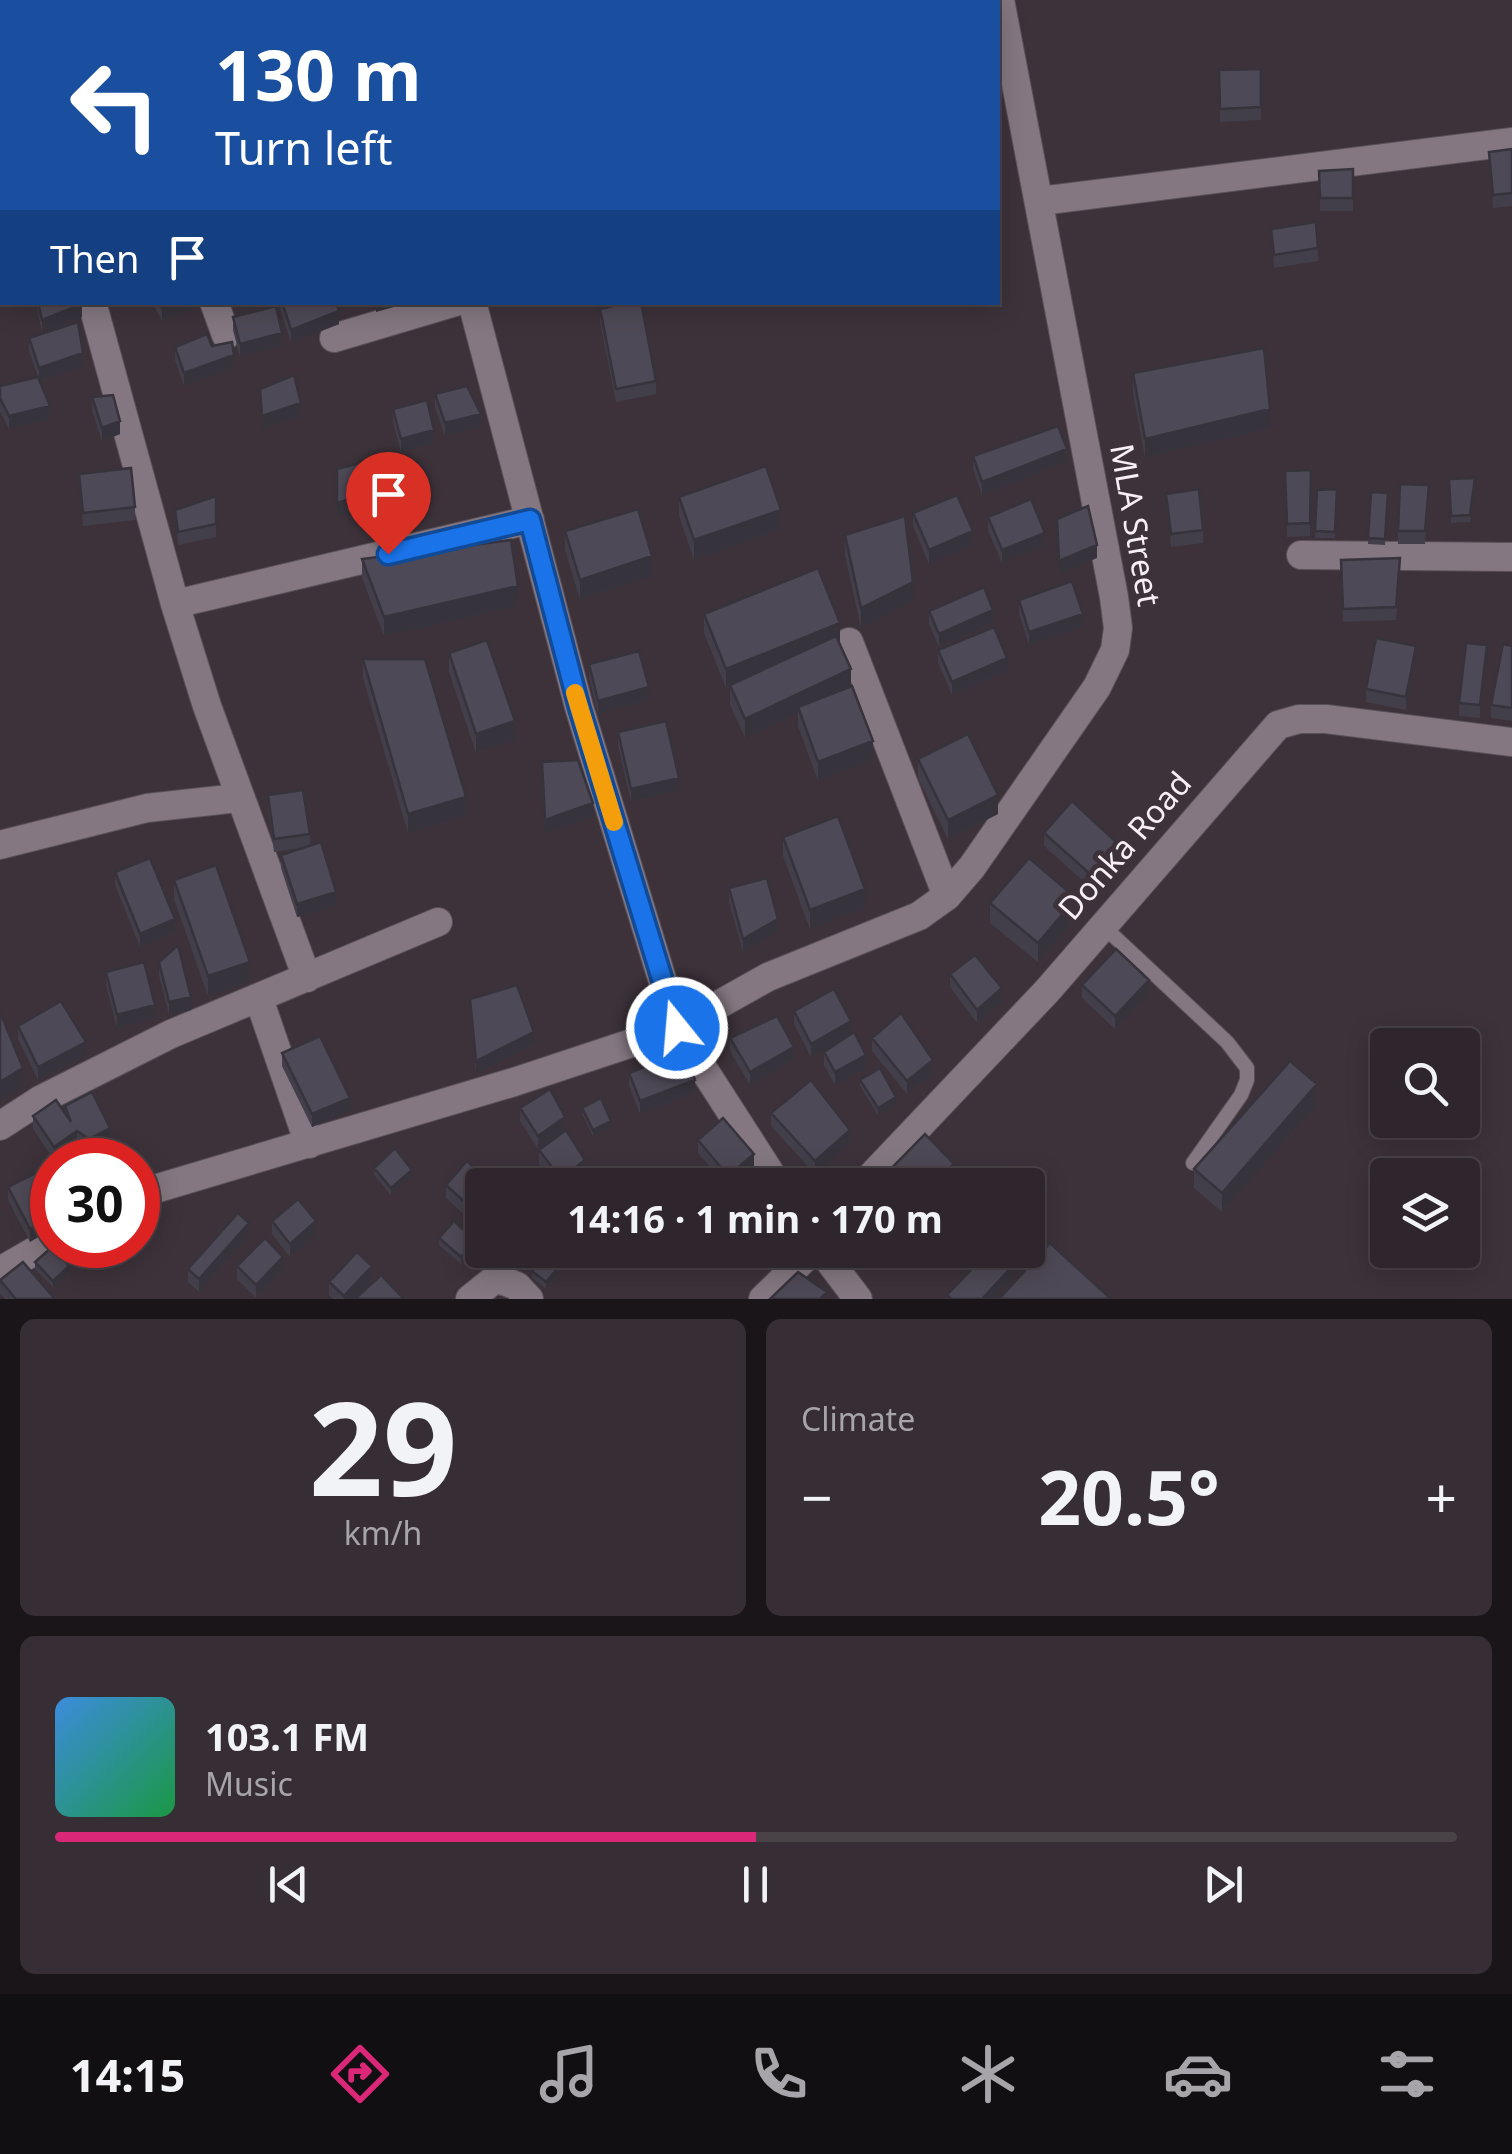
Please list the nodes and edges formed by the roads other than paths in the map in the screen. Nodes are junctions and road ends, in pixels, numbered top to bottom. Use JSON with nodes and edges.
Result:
{"nodes":[{"id":1,"x":1000,"y":0,"type":"edge"},
{"id":2,"x":1512,"y":142,"type":"edge"},
{"id":3,"x":1040,"y":201,"type":"junction"},
{"id":4,"x":93,"y":305,"type":"edge"},
{"id":5,"x":215,"y":305,"type":"edge"},
{"id":6,"x":446,"y":305,"type":"edge"},
{"id":7,"x":473,"y":305,"type":"edge"},
{"id":8,"x":226,"y":336,"type":"dead end"},
{"id":9,"x":334,"y":338,"type":"dead end"},
{"id":10,"x":530,"y":520,"type":"junction"},
{"id":11,"x":1301,"y":555,"type":"dead end"},
{"id":12,"x":1512,"y":557,"type":"edge"},
{"id":13,"x":175,"y":604,"type":"junction"},
{"id":14,"x":849,"y":642,"type":"dead end"},
{"id":15,"x":1512,"y":742,"type":"edge"},
{"id":16,"x":238,"y":798,"type":"junction"},
{"id":17,"x":0,"y":845,"type":"edge"},
{"id":18,"x":947,"y":896,"type":"junction"},
{"id":19,"x":438,"y":922,"type":"dead end"},
{"id":20,"x":1103,"y":926,"type":"junction"},
{"id":21,"x":307,"y":978,"type":"junction"},
{"id":22,"x":259,"y":999,"type":"junction"},
{"id":23,"x":677,"y":1028,"type":"junction"},
{"id":24,"x":0,"y":1126,"type":"edge"},
{"id":25,"x":309,"y":1144,"type":"junction"},
{"id":26,"x":1193,"y":1163,"type":"edge"},
{"id":27,"x":767,"y":1168,"type":"edge"},
{"id":28,"x":880,"y":1168,"type":"edge"},
{"id":29,"x":160,"y":1188,"type":"edge"},
{"id":30,"x":30,"y":1254,"type":"edge"},
{"id":31,"x":795,"y":1268,"type":"edge"},
{"id":32,"x":835,"y":1268,"type":"edge"},
{"id":33,"x":0,"y":1272,"type":"edge"},
{"id":34,"x":470,"y":1299,"type":"edge"},
{"id":35,"x":529,"y":1299,"type":"edge"},
{"id":36,"x":763,"y":1299,"type":"edge"},
{"id":37,"x":858,"y":1299,"type":"edge"}],
"edges":[{"from":1,"to":3,"type":"street","name":"MLA Street"},
{"from":2,"to":3,"type":"street"},
{"from":3,"to":18,"type":"street","name":"MLA Street"},
{"from":4,"to":13,"type":"street"},
{"from":5,"to":8,"type":"street"},
{"from":6,"to":9,"type":"street"},
{"from":7,"to":10,"type":"street"},
{"from":10,"to":13,"type":"street"},
{"from":10,"to":23,"type":"street"},
{"from":11,"to":12,"type":"street"},
{"from":13,"to":16,"type":"street"},
{"from":14,"to":18,"type":"street"},
{"from":15,"to":20,"type":"street","name":"Donka Road"},
{"from":16,"to":17,"type":"street"},
{"from":16,"to":21,"type":"street"},
{"from":18,"to":23,"type":"street","name":"MLA Street"},
{"from":19,"to":21,"type":"street"},
{"from":20,"to":26,"type":"lane"},
{"from":20,"to":28,"type":"street","name":"Donka Road"},
{"from":21,"to":22,"type":"street"},
{"from":22,"to":24,"type":"street"},
{"from":22,"to":25,"type":"street"},
{"from":23,"to":25,"type":"street","name":"MLA Street"},
{"from":23,"to":27,"type":"street"},
{"from":25,"to":29,"type":"street","name":"MLA Street"},
{"from":30,"to":33,"type":"street"},
{"from":31,"to":36,"type":"street"},
{"from":32,"to":37,"type":"street"},
{"from":34,"to":35,"type":"street"}]}
